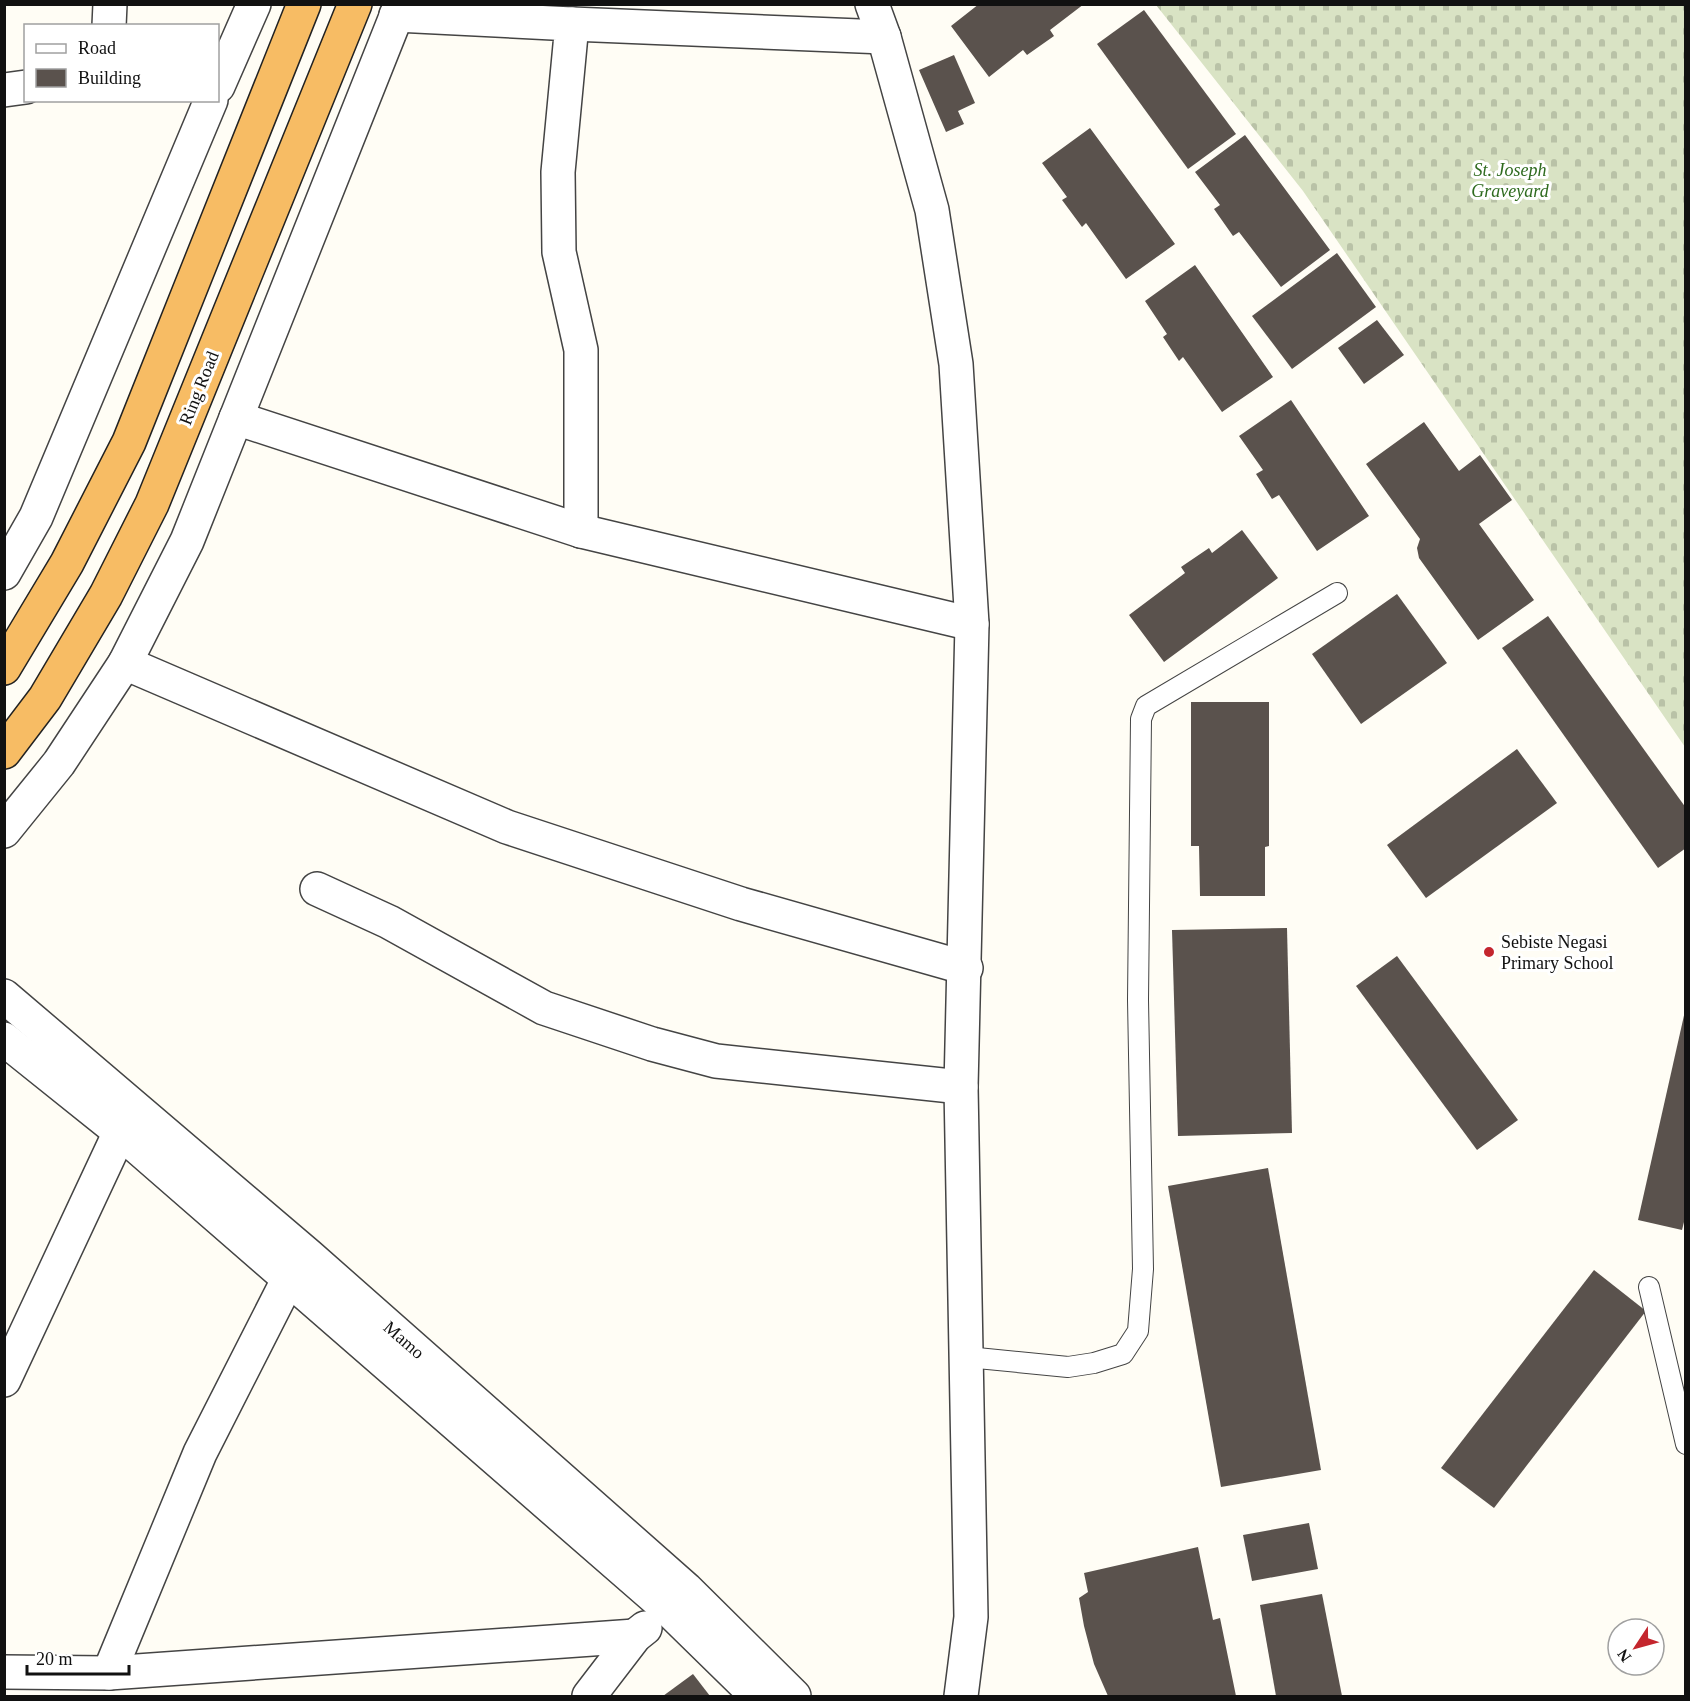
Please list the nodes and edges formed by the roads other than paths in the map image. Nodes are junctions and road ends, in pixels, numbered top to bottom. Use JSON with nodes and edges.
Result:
{"nodes":[{"id":1,"x":110,"y":4,"type":"edge"},
{"id":2,"x":254,"y":4,"type":"edge"},
{"id":3,"x":304,"y":4,"type":"edge"},
{"id":4,"x":355,"y":4,"type":"edge"},
{"id":5,"x":872,"y":4,"type":"edge"},
{"id":6,"x":399,"y":10,"type":"edge"},
{"id":7,"x":109,"y":24,"type":"edge"},
{"id":8,"x":572,"y":24,"type":"junction"},
{"id":9,"x":884,"y":37,"type":"junction"},
{"id":10,"x":219,"y":84,"type":"edge"},
{"id":11,"x":24,"y":87,"type":"edge"},
{"id":12,"x":4,"y":90,"type":"edge"},
{"id":13,"x":210,"y":102,"type":"edge"},
{"id":14,"x":236,"y":418,"type":"junction"},
{"id":15,"x":581,"y":531,"type":"junction"},
{"id":16,"x":4,"y":573,"type":"edge"},
{"id":17,"x":1337,"y":593,"type":"dead end"},
{"id":18,"x":972,"y":624,"type":"junction"},
{"id":19,"x":125,"y":663,"type":"junction"},
{"id":20,"x":4,"y":668,"type":"edge"},
{"id":21,"x":4,"y":753,"type":"edge"},
{"id":22,"x":4,"y":831,"type":"edge"},
{"id":23,"x":317,"y":889,"type":"dead end"},
{"id":24,"x":966,"y":968,"type":"junction"},
{"id":25,"x":4,"y":996,"type":"edge"},
{"id":26,"x":4,"y":1039,"type":"edge"},
{"id":27,"x":961,"y":1087,"type":"junction"},
{"id":28,"x":120,"y":1132,"type":"junction"},
{"id":29,"x":289,"y":1278,"type":"junction"},
{"id":30,"x":1649,"y":1287,"type":"dead end"},
{"id":31,"x":967,"y":1357,"type":"junction"},
{"id":32,"x":4,"y":1380,"type":"edge"},
{"id":33,"x":1686,"y":1444,"type":"edge"},
{"id":34,"x":677,"y":1599,"type":"junction"},
{"id":35,"x":635,"y":1636,"type":"junction"},
{"id":36,"x":4,"y":1672,"type":"edge"},
{"id":37,"x":109,"y":1673,"type":"junction"},
{"id":38,"x":589,"y":1696,"type":"edge"},
{"id":39,"x":757,"y":1696,"type":"edge"},
{"id":40,"x":794,"y":1696,"type":"edge"},
{"id":41,"x":961,"y":1696,"type":"edge"}],
"edges":[{"from":1,"to":7,"type":"street"},
{"from":2,"to":10,"type":"street"},
{"from":3,"to":20,"type":"highway"},
{"from":4,"to":21,"type":"highway","name":"Ring Road"},
{"from":5,"to":9,"type":"street"},
{"from":6,"to":8,"type":"street"},
{"from":6,"to":14,"type":"street"},
{"from":8,"to":9,"type":"street"},
{"from":8,"to":15,"type":"street"},
{"from":9,"to":18,"type":"street"},
{"from":11,"to":12,"type":"street"},
{"from":13,"to":16,"type":"street"},
{"from":14,"to":15,"type":"street"},
{"from":14,"to":19,"type":"street"},
{"from":15,"to":18,"type":"street"},
{"from":17,"to":31,"type":"lane"},
{"from":18,"to":24,"type":"street"},
{"from":19,"to":22,"type":"street"},
{"from":19,"to":24,"type":"street"},
{"from":23,"to":27,"type":"street"},
{"from":24,"to":27,"type":"street"},
{"from":25,"to":34,"type":"street","name":"Mamo"},
{"from":26,"to":28,"type":"street"},
{"from":27,"to":31,"type":"street"},
{"from":28,"to":29,"type":"street"},
{"from":28,"to":32,"type":"street"},
{"from":29,"to":34,"type":"street"},
{"from":29,"to":37,"type":"street"},
{"from":30,"to":33,"type":"lane"},
{"from":31,"to":41,"type":"street"},
{"from":34,"to":35,"type":"street"},
{"from":34,"to":39,"type":"street"},
{"from":34,"to":40,"type":"street","name":"Mamo"},
{"from":35,"to":37,"type":"street"},
{"from":35,"to":38,"type":"street"},
{"from":36,"to":37,"type":"street"}]}
